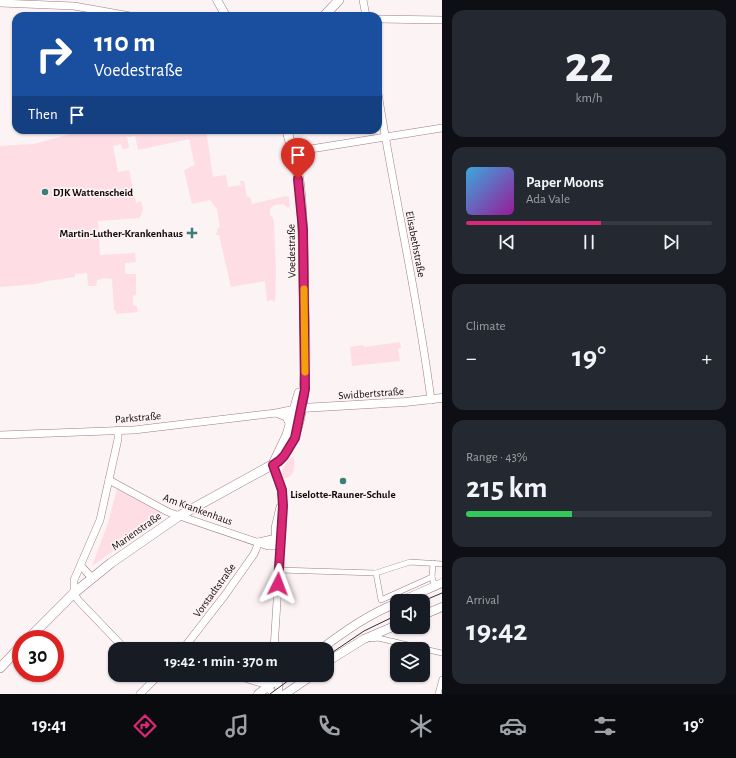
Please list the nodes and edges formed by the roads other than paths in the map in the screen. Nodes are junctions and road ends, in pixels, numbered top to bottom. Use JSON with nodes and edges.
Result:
{"nodes":[{"id":1,"x":217,"y":0,"type":"edge"},
{"id":2,"x":339,"y":0,"type":"edge"},
{"id":3,"x":363,"y":0,"type":"edge"},
{"id":4,"x":0,"y":3,"type":"edge"},
{"id":5,"x":108,"y":12,"type":"edge"},
{"id":6,"x":224,"y":12,"type":"edge"},
{"id":7,"x":328,"y":12,"type":"edge"},
{"id":8,"x":365,"y":12,"type":"edge"},
{"id":9,"x":382,"y":19,"type":"edge"},
{"id":10,"x":442,"y":20,"type":"edge"},
{"id":11,"x":382,"y":118,"type":"edge"},
{"id":12,"x":442,"y":128,"type":"edge"},
{"id":13,"x":288,"y":134,"type":"edge"},
{"id":14,"x":385,"y":136,"type":"junction"},
{"id":15,"x":292,"y":152,"type":"junction"},
{"id":16,"x":442,"y":398,"type":"edge"},
{"id":17,"x":431,"y":400,"type":"junction"},
{"id":18,"x":298,"y":409,"type":"junction"},
{"id":19,"x":276,"y":413,"type":"junction"},
{"id":20,"x":290,"y":425,"type":"junction"},
{"id":21,"x":118,"y":430,"type":"junction"},
{"id":22,"x":0,"y":435,"type":"edge"},
{"id":23,"x":273,"y":465,"type":"junction"},
{"id":24,"x":110,"y":480,"type":"junction"},
{"id":25,"x":282,"y":501,"type":"junction"},
{"id":26,"x":179,"y":516,"type":"junction"},
{"id":27,"x":276,"y":538,"type":"junction"},
{"id":28,"x":259,"y":542,"type":"junction"},
{"id":29,"x":279,"y":545,"type":"junction"},
{"id":30,"x":433,"y":563,"type":"junction"},
{"id":31,"x":442,"y":564,"type":"edge"},
{"id":32,"x":81,"y":566,"type":"junction"},
{"id":33,"x":279,"y":570,"type":"junction"},
{"id":34,"x":376,"y":573,"type":"junction"},
{"id":35,"x":432,"y":577,"type":"junction"},
{"id":36,"x":92,"y":578,"type":"junction"},
{"id":37,"x":440,"y":586,"type":"edge"},
{"id":38,"x":74,"y":593,"type":"junction"},
{"id":39,"x":419,"y":594,"type":"edge"},
{"id":40,"x":390,"y":606,"type":"edge"},
{"id":41,"x":442,"y":607,"type":"edge"},
{"id":42,"x":430,"y":612,"type":"edge"},
{"id":43,"x":390,"y":628,"type":"edge"},
{"id":44,"x":37,"y":630,"type":"edge"},
{"id":45,"x":364,"y":639,"type":"junction"},
{"id":46,"x":118,"y":642,"type":"edge"},
{"id":47,"x":189,"y":642,"type":"edge"},
{"id":48,"x":274,"y":642,"type":"edge"},
{"id":49,"x":331,"y":642,"type":"edge"},
{"id":50,"x":442,"y":653,"type":"edge"},
{"id":51,"x":12,"y":655,"type":"edge"},
{"id":52,"x":334,"y":658,"type":"edge"},
{"id":53,"x":0,"y":667,"type":"edge"},
{"id":54,"x":442,"y":679,"type":"edge"},
{"id":55,"x":150,"y":682,"type":"edge"},
{"id":56,"x":258,"y":682,"type":"edge"},
{"id":57,"x":273,"y":682,"type":"edge"},
{"id":58,"x":280,"y":682,"type":"edge"},
{"id":59,"x":303,"y":682,"type":"edge"},
{"id":60,"x":267,"y":687,"type":"junction"},
{"id":61,"x":140,"y":694,"type":"edge"},
{"id":62,"x":258,"y":694,"type":"edge"},
{"id":63,"x":274,"y":694,"type":"edge"},
{"id":64,"x":279,"y":694,"type":"edge"},
{"id":65,"x":285,"y":694,"type":"edge"},
{"id":66,"x":438,"y":694,"type":"edge"}],
"edges":[{"from":1,"to":6,"type":"street"},
{"from":2,"to":7,"type":"main road"},
{"from":3,"to":8,"type":"street"},
{"from":4,"to":5,"type":"street"},
{"from":9,"to":10,"type":"street"},
{"from":11,"to":14,"type":"street","name":"Elisabethstraße"},
{"from":12,"to":14,"type":"street"},
{"from":13,"to":15,"type":"main road","name":"Voedestraße"},
{"from":14,"to":15,"type":"street"},
{"from":14,"to":17,"type":"street","name":"Elisabethstraße"},
{"from":15,"to":18,"type":"main road","name":"Voedestraße"},
{"from":16,"to":17,"type":"street","name":"Swidbertstraße"},
{"from":17,"to":18,"type":"street","name":"Swidbertstraße"},
{"from":18,"to":19,"type":"street","name":"Parkstraße"},
{"from":18,"to":20,"type":"main road","name":"Voedestraße"},
{"from":18,"to":23,"type":"main road","name":"Voedestraße"},
{"from":19,"to":20,"type":"street"},
{"from":19,"to":21,"type":"street","name":"Parkstraße"},
{"from":20,"to":23,"type":"main road","name":"Voedestraße"},
{"from":21,"to":22,"type":"street","name":"Parkstraße"},
{"from":21,"to":24,"type":"street"},
{"from":23,"to":25,"type":"street"},
{"from":23,"to":26,"type":"main road","name":"Marienstraße"},
{"from":24,"to":26,"type":"street","name":"Am Krankenhaus"},
{"from":24,"to":32,"type":"street"},
{"from":25,"to":27,"type":"street"},
{"from":25,"to":29,"type":"street"},
{"from":26,"to":28,"type":"street","name":"Am Krankenhaus"},
{"from":26,"to":36,"type":"main road","name":"Marienstraße"},
{"from":27,"to":28,"type":"street"},
{"from":27,"to":29,"type":"street"},
{"from":28,"to":29,"type":"street","name":"Am Krankenhaus"},
{"from":28,"to":47,"type":"street","name":"Vorstadtstraße"},
{"from":29,"to":33,"type":"street"},
{"from":30,"to":31,"type":"street"},
{"from":30,"to":34,"type":"street"},
{"from":30,"to":35,"type":"street"},
{"from":32,"to":36,"type":"street"},
{"from":32,"to":38,"type":"street"},
{"from":33,"to":34,"type":"street"},
{"from":33,"to":48,"type":"street"},
{"from":34,"to":35,"type":"street"},
{"from":35,"to":37,"type":"street"},
{"from":36,"to":38,"type":"main road","name":"Marienstraße"},
{"from":37,"to":39,"type":"street"},
{"from":38,"to":44,"type":"main road","name":"Marienstraße"},
{"from":38,"to":46,"type":"street"},
{"from":40,"to":49,"type":"street"},
{"from":41,"to":42,"type":"street"},
{"from":43,"to":45,"type":"street"},
{"from":45,"to":50,"type":"street"},
{"from":45,"to":52,"type":"street"},
{"from":51,"to":53,"type":"main road"},
{"from":54,"to":66,"type":"street"},
{"from":55,"to":61,"type":"street"},
{"from":56,"to":60,"type":"street"},
{"from":57,"to":60,"type":"street"},
{"from":58,"to":64,"type":"street"},
{"from":59,"to":65,"type":"street"},
{"from":60,"to":62,"type":"street"},
{"from":60,"to":63,"type":"street"}]}
